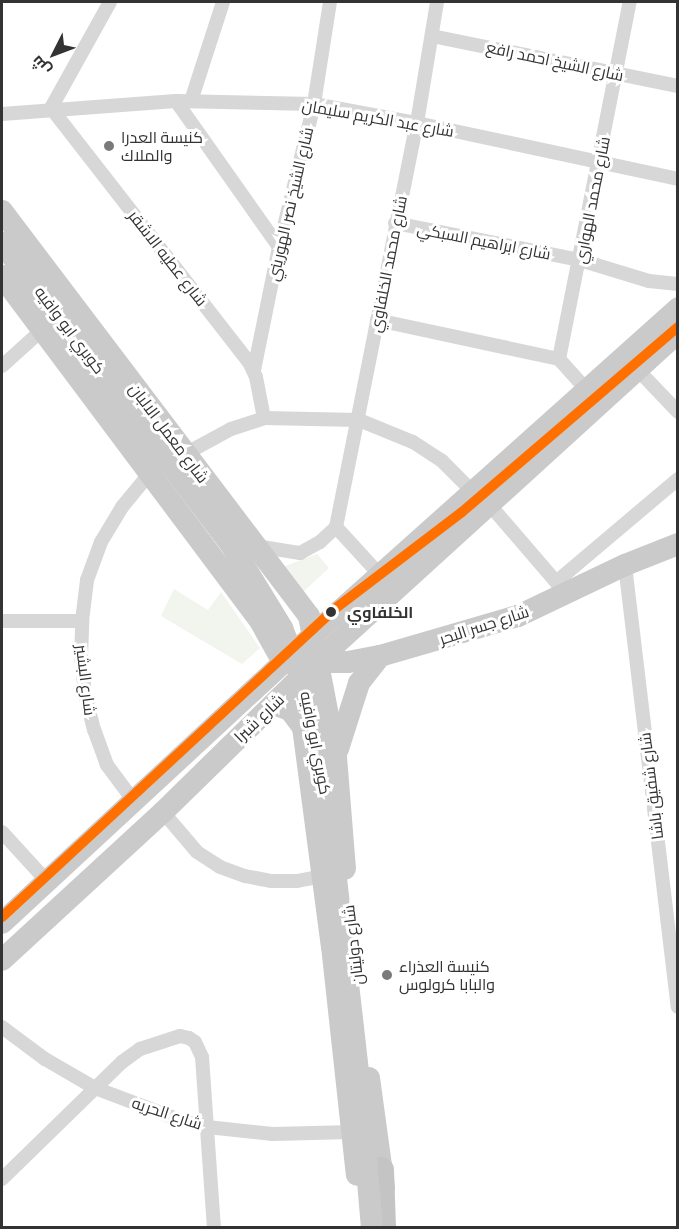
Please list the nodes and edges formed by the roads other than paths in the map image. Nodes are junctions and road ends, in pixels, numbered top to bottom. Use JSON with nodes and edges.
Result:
{"nodes":[{"id":1,"x":110,"y":2,"type":"edge"},
{"id":2,"x":223,"y":2,"type":"edge"},
{"id":3,"x":330,"y":2,"type":"edge"},
{"id":4,"x":437,"y":2,"type":"edge"},
{"id":5,"x":630,"y":2,"type":"edge"},
{"id":6,"x":432,"y":36,"type":"junction"},
{"id":7,"x":617,"y":74,"type":"junction"},
{"id":8,"x":678,"y":86,"type":"edge"},
{"id":9,"x":176,"y":100,"type":"junction"},
{"id":10,"x":191,"y":101,"type":"junction"},
{"id":11,"x":314,"y":104,"type":"junction"},
{"id":12,"x":51,"y":108,"type":"junction"},
{"id":13,"x":2,"y":114,"type":"edge"},
{"id":14,"x":417,"y":123,"type":"junction"},
{"id":15,"x":600,"y":162,"type":"junction"},
{"id":16,"x":678,"y":179,"type":"edge"},
{"id":17,"x":2,"y":211,"type":"edge"},
{"id":18,"x":395,"y":223,"type":"junction"},
{"id":19,"x":2,"y":243,"type":"edge"},
{"id":20,"x":279,"y":247,"type":"junction"},
{"id":21,"x":580,"y":260,"type":"junction"},
{"id":22,"x":2,"y":276,"type":"edge"},
{"id":23,"x":678,"y":284,"type":"edge"},
{"id":24,"x":678,"y":308,"type":"edge"},
{"id":25,"x":377,"y":320,"type":"junction"},
{"id":26,"x":42,"y":330,"type":"junction"},
{"id":27,"x":678,"y":333,"type":"edge"},
{"id":28,"x":560,"y":359,"type":"junction"},
{"id":29,"x":2,"y":366,"type":"edge"},
{"id":30,"x":636,"y":368,"type":"junction"},
{"id":31,"x":254,"y":370,"type":"junction"},
{"id":32,"x":585,"y":388,"type":"junction"},
{"id":33,"x":678,"y":411,"type":"edge"},
{"id":34,"x":264,"y":418,"type":"junction"},
{"id":35,"x":359,"y":420,"type":"junction"},
{"id":36,"x":184,"y":454,"type":"junction"},
{"id":37,"x":151,"y":472,"type":"junction"},
{"id":38,"x":678,"y":479,"type":"edge"},
{"id":39,"x":481,"y":498,"type":"junction"},
{"id":40,"x":336,"y":527,"type":"junction"},
{"id":41,"x":678,"y":544,"type":"edge"},
{"id":42,"x":254,"y":546,"type":"junction"},
{"id":43,"x":625,"y":565,"type":"junction"},
{"id":44,"x":380,"y":575,"type":"junction"},
{"id":45,"x":561,"y":587,"type":"junction"},
{"id":46,"x":2,"y":621,"type":"edge"},
{"id":47,"x":81,"y":621,"type":"junction"},
{"id":48,"x":314,"y":634,"type":"junction"},
{"id":49,"x":380,"y":656,"type":"junction"},
{"id":50,"x":316,"y":662,"type":"junction"},
{"id":51,"x":284,"y":664,"type":"junction"},
{"id":52,"x":274,"y":704,"type":"junction"},
{"id":53,"x":336,"y":756,"type":"junction"},
{"id":54,"x":133,"y":800,"type":"junction"},
{"id":55,"x":163,"y":812,"type":"junction"},
{"id":56,"x":2,"y":832,"type":"edge"},
{"id":57,"x":68,"y":862,"type":"junction"},
{"id":58,"x":323,"y":876,"type":"junction"},
{"id":59,"x":46,"y":880,"type":"junction"},
{"id":60,"x":86,"y":881,"type":"junction"},
{"id":61,"x":21,"y":904,"type":"junction"},
{"id":62,"x":2,"y":923,"type":"edge"},
{"id":63,"x":39,"y":926,"type":"junction"},
{"id":64,"x":2,"y":960,"type":"edge"},
{"id":65,"x":678,"y":1007,"type":"edge"},
{"id":66,"x":2,"y":1027,"type":"edge"},
{"id":67,"x":95,"y":1088,"type":"junction"},
{"id":68,"x":207,"y":1126,"type":"junction"},
{"id":69,"x":352,"y":1132,"type":"junction"},
{"id":70,"x":381,"y":1170,"type":"junction"},
{"id":71,"x":2,"y":1179,"type":"edge"},
{"id":72,"x":214,"y":1227,"type":"edge"},
{"id":73,"x":362,"y":1227,"type":"edge"},
{"id":74,"x":372,"y":1227,"type":"edge"},
{"id":75,"x":383,"y":1227,"type":"edge"},
{"id":76,"x":391,"y":1227,"type":"edge"}],
"edges":[{"from":1,"to":12,"type":"street"},
{"from":2,"to":10,"type":"street"},
{"from":3,"to":11,"type":"street","name":"شارع الشيخ نصر الهوريني"},
{"from":4,"to":6,"type":"street","name":"شارع محمد الخلفاوي"},
{"from":5,"to":7,"type":"street","name":"شارع محمد الهواري"},
{"from":6,"to":7,"type":"street","name":"شارع الشيخ احمد رافع"},
{"from":6,"to":14,"type":"street","name":"شارع محمد الخلفاوي"},
{"from":7,"to":8,"type":"street","name":"شارع الشيخ احمد رافع"},
{"from":7,"to":15,"type":"street","name":"شارع محمد الهواري"},
{"from":9,"to":10,"type":"street","name":"شارع عبد الكريم سليمان"},
{"from":9,"to":12,"type":"street","name":"شارع عبد الكريم سليمان"},
{"from":9,"to":20,"type":"street"},
{"from":10,"to":11,"type":"street","name":"شارع عبد الكريم سليمان"},
{"from":11,"to":14,"type":"street","name":"شارع عبد الكريم سليمان"},
{"from":11,"to":20,"type":"street","name":"شارع الشيخ نصر الهوريني"},
{"from":12,"to":13,"type":"street","name":"شارع عبد الكريم سليمان"},
{"from":12,"to":31,"type":"street","name":"شارع عطيه الاشقر"},
{"from":14,"to":15,"type":"street","name":"شارع عبد الكريم سليمان"},
{"from":14,"to":18,"type":"street","name":"شارع محمد الخلفاوي"},
{"from":15,"to":16,"type":"street","name":"شارع عبد الكريم سليمان"},
{"from":15,"to":21,"type":"street","name":"شارع محمد الهواري"},
{"from":17,"to":36,"type":"main road","name":"شارع معمل الالبان"},
{"from":18,"to":21,"type":"street","name":"شارع ابراهيم السبكي"},
{"from":18,"to":25,"type":"street","name":"شارع محمد الخلفاوي"},
{"from":19,"to":74,"type":"main road","name":"كوبري ابو وافيه","bridge":true},
{"from":20,"to":31,"type":"street","name":"شارع الشيخ نصر الهوريني"},
{"from":21,"to":23,"type":"street","name":"شارع ابراهيم السبكي"},
{"from":21,"to":28,"type":"street","name":"شارع محمد الهواري"},
{"from":22,"to":26,"type":"main road"},
{"from":24,"to":32,"type":"main road","name":"شارع شبرا"},
{"from":25,"to":28,"type":"street"},
{"from":25,"to":35,"type":"street","name":"شارع محمد الخلفاوي"},
{"from":26,"to":29,"type":"street"},
{"from":26,"to":37,"type":"main road"},
{"from":27,"to":30,"type":"main road","name":"شارع شبرا"},
{"from":28,"to":32,"type":"street"},
{"from":30,"to":33,"type":"street"},
{"from":30,"to":39,"type":"main road","name":"شارع شبرا"},
{"from":31,"to":34,"type":"street","name":"شارع عطيه الاشقر"},
{"from":32,"to":39,"type":"main road","name":"شارع شبرا"},
{"from":34,"to":35,"type":"street"},
{"from":34,"to":36,"type":"street"},
{"from":35,"to":39,"type":"street"},
{"from":35,"to":40,"type":"street","name":"شارع محمد الخلفاوي"},
{"from":36,"to":42,"type":"main road","name":"شارع معمل الالبان"},
{"from":37,"to":47,"type":"street","name":"شارع البشير"},
{"from":37,"to":51,"type":"main road"},
{"from":38,"to":45,"type":"street"},
{"from":39,"to":44,"type":"main road","name":"شارع شبرا"},
{"from":39,"to":45,"type":"street"},
{"from":39,"to":50,"type":"main road","name":"شارع شبرا"},
{"from":40,"to":42,"type":"street"},
{"from":40,"to":44,"type":"street"},
{"from":41,"to":43,"type":"main road","name":"شارع جسر البحر"},
{"from":42,"to":48,"type":"main road","name":"شارع معمل الالبان"},
{"from":43,"to":45,"type":"main road","name":"شارع جسر البحر"},
{"from":43,"to":65,"type":"street","name":"شارع شفيق باشا"},
{"from":44,"to":48,"type":"main road","name":"شارع شبرا"},
{"from":45,"to":49,"type":"main road","name":"شارع جسر البحر"},
{"from":46,"to":47,"type":"street","name":"شارع البشير"},
{"from":47,"to":54,"type":"street","name":"شارع البشير"},
{"from":48,"to":50,"type":"main road","name":"شارع معمل الالبان"},
{"from":48,"to":51,"type":"main road","name":"شارع شبرا"},
{"from":49,"to":50,"type":"main road","name":"شارع جسر البحر"},
{"from":49,"to":53,"type":"main road"},
{"from":50,"to":52,"type":"main road","name":"شارع شبرا"},
{"from":50,"to":53,"type":"main road","name":"شارع دوليتان"},
{"from":51,"to":54,"type":"main road","name":"شارع شبرا"},
{"from":52,"to":55,"type":"main road","name":"شارع شبرا"},
{"from":52,"to":58,"type":"main road","name":"شارع دوليتان"},
{"from":53,"to":70,"type":"main road","name":"شارع دوليتان"},
{"from":54,"to":57,"type":"main road","name":"شارع شبرا"},
{"from":55,"to":58,"type":"street"},
{"from":55,"to":60,"type":"main road","name":"شارع شبرا"},
{"from":56,"to":59,"type":"street"},
{"from":57,"to":59,"type":"main road","name":"شارع شبرا"},
{"from":57,"to":60,"type":"main road"},
{"from":58,"to":69,"type":"main road","name":"شارع دوليتان"},
{"from":59,"to":61,"type":"main road","name":"شارع شبرا"},
{"from":60,"to":63,"type":"main road","name":"شارع شبرا"},
{"from":61,"to":62,"type":"main road","name":"شارع شبرا"},
{"from":61,"to":63,"type":"main road"},
{"from":63,"to":64,"type":"main road","name":"شارع شبرا"},
{"from":66,"to":67,"type":"street","name":"شارع الحريه"},
{"from":67,"to":68,"type":"street","name":"شارع الحريه"},
{"from":67,"to":68,"type":"street"},
{"from":67,"to":71,"type":"street"},
{"from":68,"to":69,"type":"street","name":"شارع الحريه"},
{"from":68,"to":72,"type":"street"},
{"from":69,"to":73,"type":"main road","name":"شارع دوليتان"},
{"from":70,"to":75,"type":"highway"},
{"from":70,"to":76,"type":"main road","name":"شارع دوليتان"}]}
